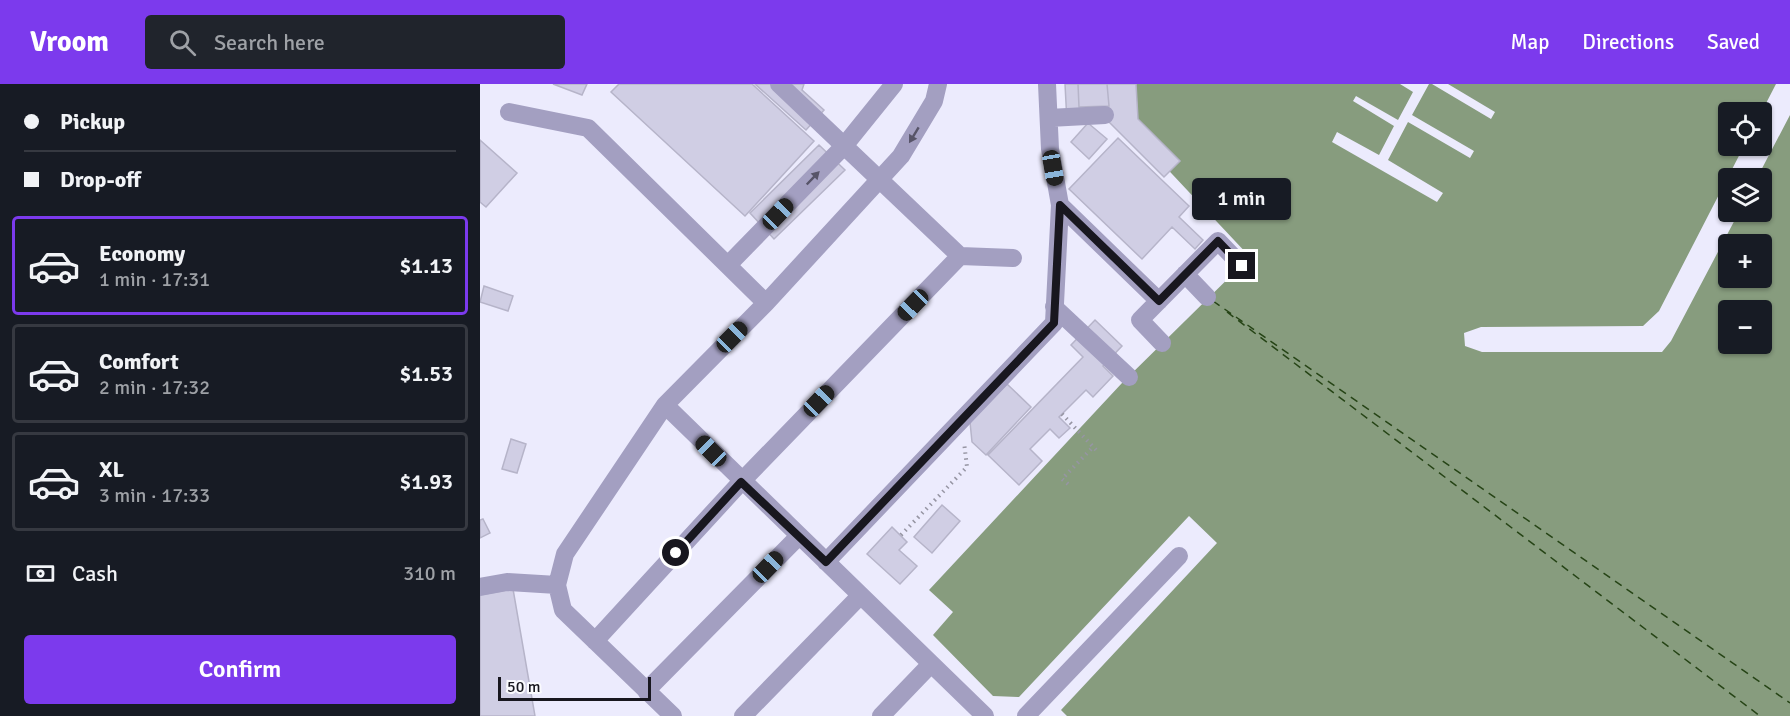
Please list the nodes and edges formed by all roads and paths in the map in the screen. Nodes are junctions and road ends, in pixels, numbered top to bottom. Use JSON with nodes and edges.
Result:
{"nodes":[{"id":1,"x":779,"y":84,"type":"edge"},
{"id":2,"x":894,"y":84,"type":"edge"},
{"id":3,"x":938,"y":84,"type":"edge"},
{"id":4,"x":1047,"y":84,"type":"edge"},
{"id":5,"x":509,"y":112,"type":"dead end"},
{"id":6,"x":1105,"y":115,"type":"dead end"},
{"id":7,"x":1049,"y":118,"type":"junction"},
{"id":8,"x":844,"y":146,"type":"junction"},
{"id":9,"x":881,"y":181,"type":"junction"},
{"id":10,"x":1060,"y":205,"type":"junction"},
{"id":11,"x":960,"y":256,"type":"junction"},
{"id":12,"x":1013,"y":258,"type":"dead end"},
{"id":13,"x":728,"y":266,"type":"junction"},
{"id":14,"x":1242,"y":266,"type":"dead end"},
{"id":15,"x":1185,"y":274,"type":"junction"},
{"id":16,"x":1207,"y":297,"type":"dead end"},
{"id":17,"x":1159,"y":301,"type":"junction"},
{"id":18,"x":766,"y":303,"type":"junction"},
{"id":19,"x":1054,"y":307,"type":"junction"},
{"id":20,"x":1162,"y":343,"type":"dead end"},
{"id":21,"x":1129,"y":377,"type":"dead end"},
{"id":22,"x":665,"y":405,"type":"junction"},
{"id":23,"x":1062,"y":414,"type":"dead end"},
{"id":24,"x":1093,"y":447,"type":"junction"},
{"id":25,"x":1098,"y":452,"type":"dead end"},
{"id":26,"x":741,"y":482,"type":"junction"},
{"id":27,"x":1068,"y":484,"type":"dead end"},
{"id":28,"x":799,"y":536,"type":"junction"},
{"id":29,"x":1179,"y":556,"type":"dead end"},
{"id":30,"x":826,"y":562,"type":"junction"},
{"id":31,"x":557,"y":585,"type":"junction"},
{"id":32,"x":480,"y":587,"type":"edge"},
{"id":33,"x":860,"y":596,"type":"junction"},
{"id":34,"x":595,"y":641,"type":"junction"},
{"id":35,"x":930,"y":665,"type":"junction"},
{"id":36,"x":646,"y":691,"type":"junction"},
{"id":37,"x":673,"y":716,"type":"edge"},
{"id":38,"x":743,"y":716,"type":"edge"},
{"id":39,"x":881,"y":716,"type":"edge"},
{"id":40,"x":985,"y":716,"type":"edge"},
{"id":41,"x":1026,"y":716,"type":"edge"}],
"edges":[{"from":1,"to":8,"type":"lane"},
{"from":2,"to":8,"type":"lane"},
{"from":3,"to":9,"type":"lane","one_way":true},
{"from":4,"to":7,"type":"lane"},
{"from":5,"to":13,"type":"lane"},
{"from":6,"to":7,"type":"lane"},
{"from":7,"to":10,"type":"lane"},
{"from":8,"to":9,"type":"lane"},
{"from":13,"to":8,"type":"lane","one_way":true},
{"from":9,"to":11,"type":"lane"},
{"from":9,"to":18,"type":"lane"},
{"from":10,"to":17,"type":"lane"},
{"from":10,"to":19,"type":"lane"},
{"from":11,"to":12,"type":"lane"},
{"from":11,"to":26,"type":"lane"},
{"from":13,"to":18,"type":"lane"},
{"from":14,"to":15,"type":"lane"},
{"from":15,"to":16,"type":"lane"},
{"from":15,"to":17,"type":"lane"},
{"from":17,"to":20,"type":"lane"},
{"from":18,"to":22,"type":"lane"},
{"from":19,"to":21,"type":"lane"},
{"from":19,"to":30,"type":"lane"},
{"from":22,"to":26,"type":"lane"},
{"from":22,"to":31,"type":"lane"},
{"from":23,"to":24,"type":"path"},
{"from":24,"to":25,"type":"path"},
{"from":24,"to":27,"type":"path"},
{"from":26,"to":28,"type":"lane"},
{"from":26,"to":34,"type":"lane"},
{"from":28,"to":30,"type":"lane"},
{"from":28,"to":36,"type":"lane"},
{"from":29,"to":41,"type":"lane"},
{"from":30,"to":33,"type":"lane"},
{"from":31,"to":32,"type":"lane"},
{"from":31,"to":34,"type":"lane"},
{"from":33,"to":35,"type":"lane"},
{"from":33,"to":38,"type":"lane"},
{"from":34,"to":36,"type":"lane"},
{"from":35,"to":39,"type":"lane"},
{"from":35,"to":40,"type":"lane"},
{"from":36,"to":37,"type":"lane"}]}
